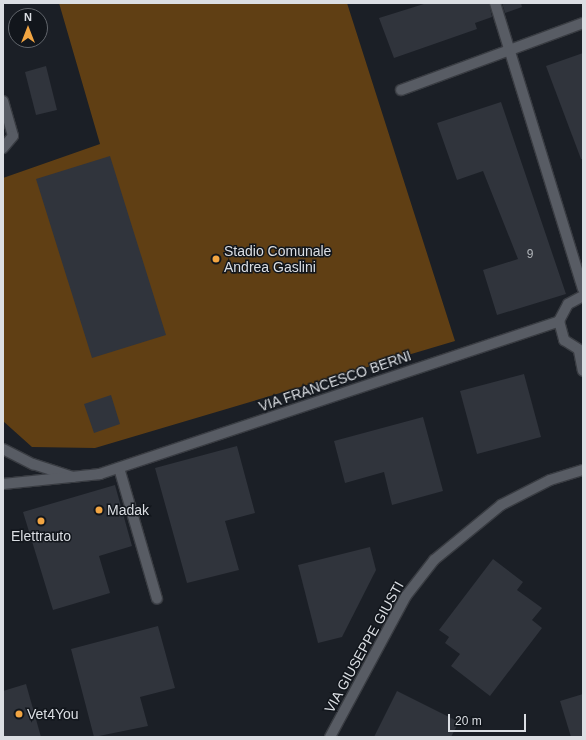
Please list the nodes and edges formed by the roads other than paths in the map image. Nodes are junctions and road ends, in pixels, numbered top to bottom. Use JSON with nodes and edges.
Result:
{"nodes":[{"id":1,"x":495,"y":3,"type":"edge"},
{"id":2,"x":583,"y":23,"type":"edge"},
{"id":3,"x":510,"y":50,"type":"junction"},
{"id":4,"x":401,"y":90,"type":"dead end"},
{"id":5,"x":3,"y":101,"type":"edge"},
{"id":6,"x":3,"y":148,"type":"edge"},
{"id":7,"x":583,"y":290,"type":"edge"},
{"id":8,"x":583,"y":296,"type":"edge"},
{"id":9,"x":559,"y":321,"type":"junction"},
{"id":10,"x":581,"y":352,"type":"edge"},
{"id":11,"x":583,"y":371,"type":"edge"},
{"id":12,"x":3,"y":449,"type":"edge"},
{"id":13,"x":119,"y":468,"type":"junction"},
{"id":14,"x":583,"y":470,"type":"edge"},
{"id":15,"x":80,"y":478,"type":"junction"},
{"id":16,"x":3,"y":484,"type":"edge"},
{"id":17,"x":156,"y":599,"type":"dead end"},
{"id":18,"x":330,"y":737,"type":"edge"}],
"edges":[{"from":1,"to":3,"type":"street"},
{"from":2,"to":3,"type":"street"},
{"from":3,"to":4,"type":"street"},
{"from":3,"to":7,"type":"street"},
{"from":5,"to":6,"type":"street"},
{"from":8,"to":9,"type":"street"},
{"from":9,"to":10,"type":"street"},
{"from":9,"to":13,"type":"street","name":"VIA FRANCESCO BERNI"},
{"from":10,"to":11,"type":"street"},
{"from":12,"to":15,"type":"street"},
{"from":13,"to":15,"type":"street","name":"VIA FRANCESCO BERNI"},
{"from":13,"to":17,"type":"street"},
{"from":14,"to":18,"type":"street","name":"VIA GIUSEPPE GIUSTI"},
{"from":15,"to":16,"type":"street","name":"VIA FRANCESCO BERNI"}]}
